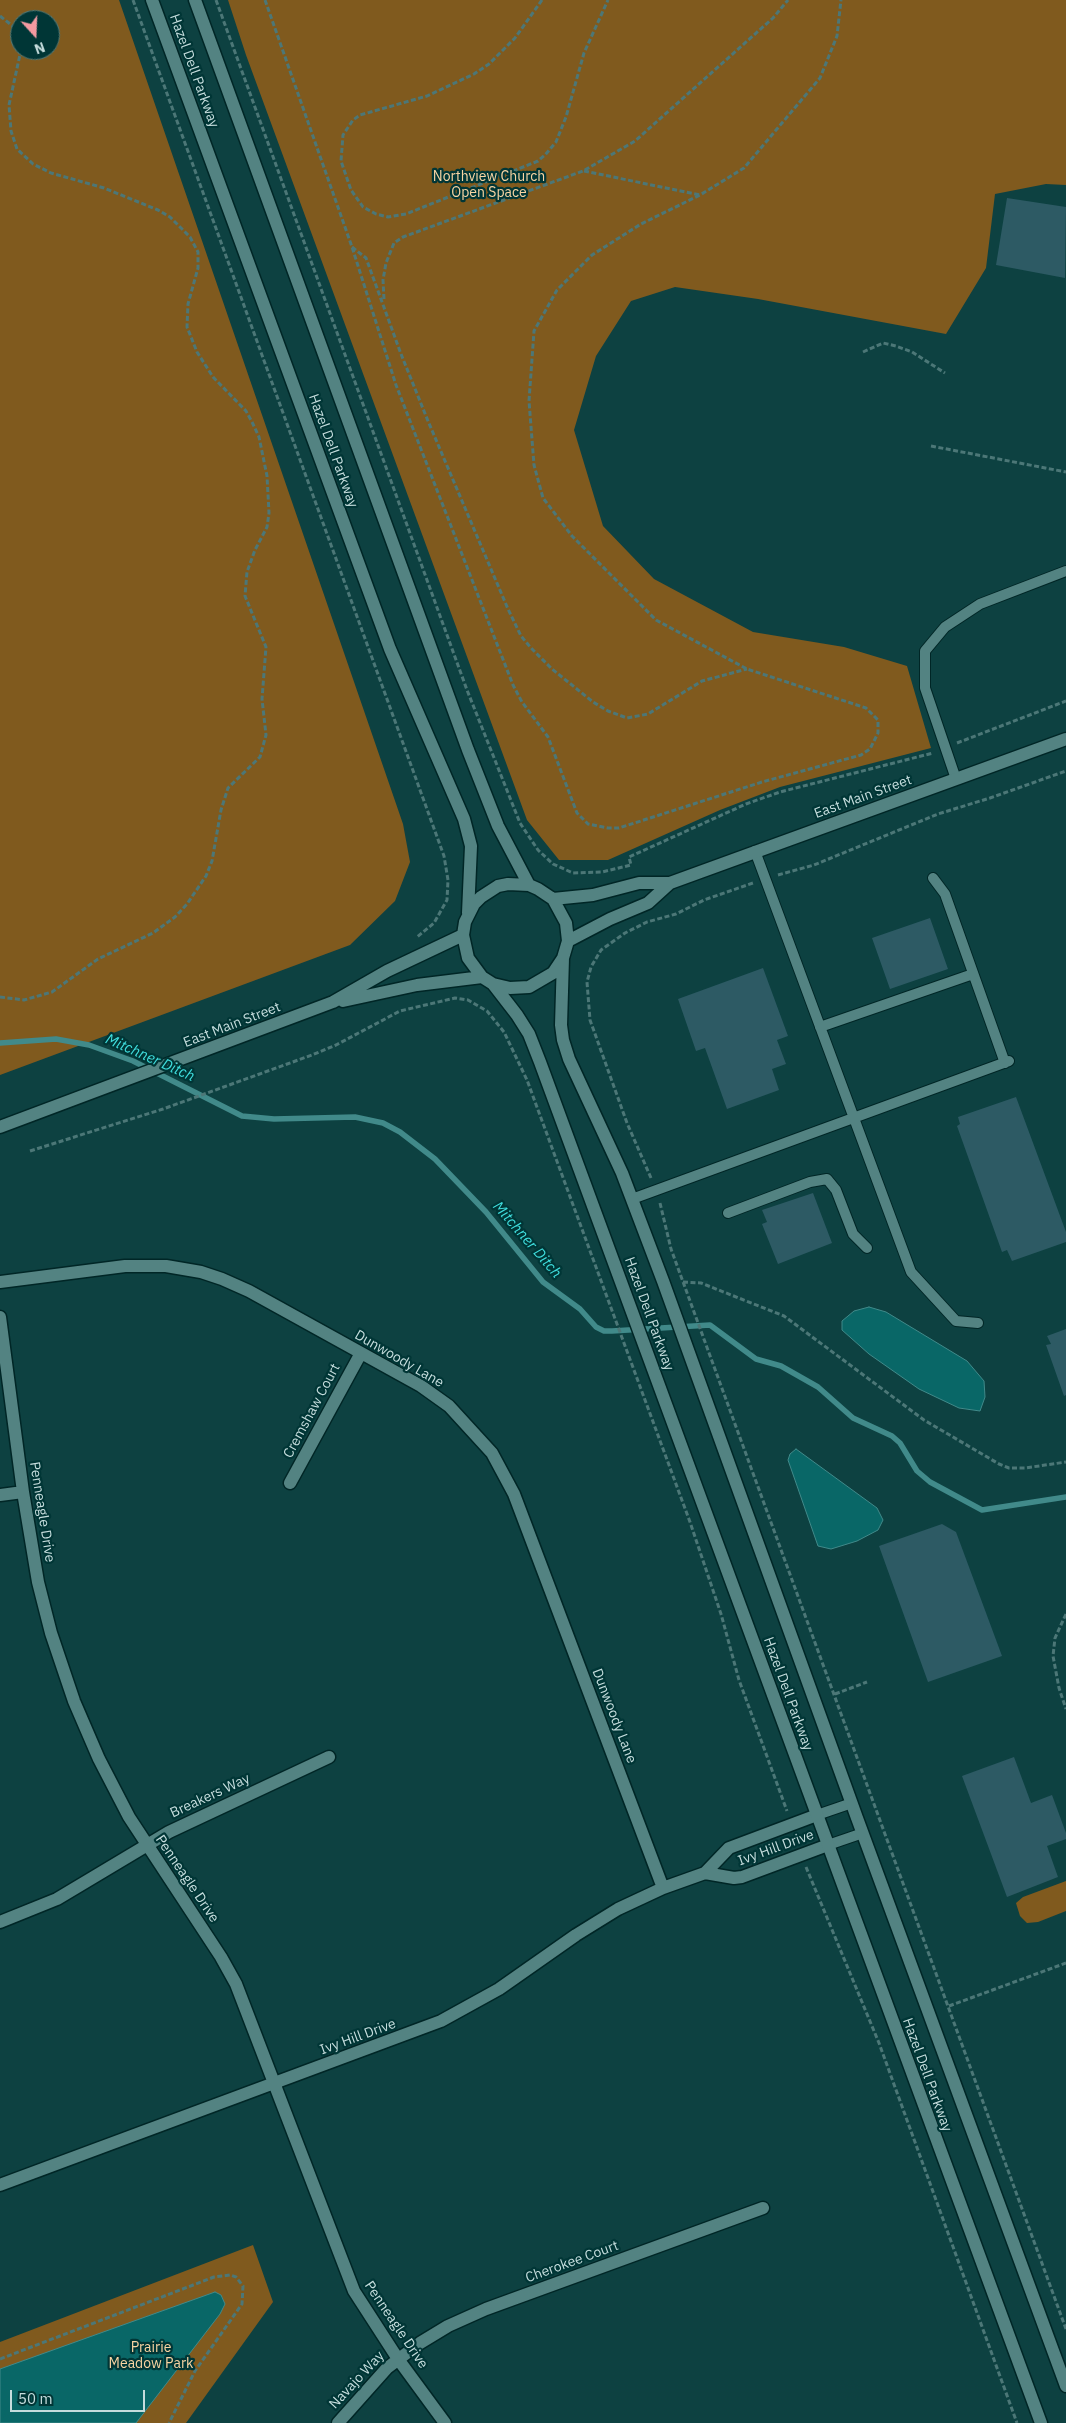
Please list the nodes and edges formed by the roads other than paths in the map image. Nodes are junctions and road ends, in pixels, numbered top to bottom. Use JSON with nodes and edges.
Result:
{"nodes":[{"id":1,"x":152,"y":0,"type":"edge"},
{"id":2,"x":195,"y":0,"type":"edge"},
{"id":3,"x":1066,"y":571,"type":"edge"},
{"id":4,"x":1066,"y":739,"type":"edge"},
{"id":5,"x":956,"y":779,"type":"junction"},
{"id":6,"x":756,"y":851,"type":"junction"},
{"id":7,"x":933,"y":878,"type":"dead end"},
{"id":8,"x":670,"y":882,"type":"junction"},
{"id":9,"x":529,"y":885,"type":"junction"},
{"id":10,"x":553,"y":900,"type":"junction"},
{"id":11,"x":468,"y":913,"type":"junction"},
{"id":12,"x":463,"y":935,"type":"junction"},
{"id":13,"x":568,"y":941,"type":"junction"},
{"id":14,"x":563,"y":958,"type":"junction"},
{"id":15,"x":973,"y":974,"type":"junction"},
{"id":16,"x":488,"y":980,"type":"junction"},
{"id":17,"x":333,"y":1002,"type":"junction"},
{"id":18,"x":820,"y":1027,"type":"junction"},
{"id":19,"x":853,"y":1117,"type":"junction"},
{"id":20,"x":0,"y":1127,"type":"edge"},
{"id":21,"x":632,"y":1199,"type":"junction"},
{"id":22,"x":728,"y":1213,"type":"dead end"},
{"id":23,"x":866,"y":1248,"type":"dead end"},
{"id":24,"x":0,"y":1282,"type":"edge"},
{"id":25,"x":0,"y":1317,"type":"edge"},
{"id":26,"x":978,"y":1323,"type":"dead end"},
{"id":27,"x":360,"y":1354,"type":"junction"},
{"id":28,"x":290,"y":1483,"type":"dead end"},
{"id":29,"x":23,"y":1492,"type":"junction"},
{"id":30,"x":0,"y":1495,"type":"edge"},
{"id":31,"x":328,"y":1757,"type":"dead end"},
{"id":32,"x":852,"y":1803,"type":"junction"},
{"id":33,"x":817,"y":1814,"type":"junction"},
{"id":34,"x":863,"y":1833,"type":"junction"},
{"id":35,"x":146,"y":1844,"type":"junction"},
{"id":36,"x":828,"y":1846,"type":"junction"},
{"id":37,"x":704,"y":1873,"type":"junction"},
{"id":38,"x":663,"y":1888,"type":"junction"},
{"id":39,"x":0,"y":1922,"type":"edge"},
{"id":40,"x":275,"y":2084,"type":"junction"},
{"id":41,"x":0,"y":2185,"type":"edge"},
{"id":42,"x":763,"y":2208,"type":"dead end"},
{"id":43,"x":398,"y":2358,"type":"junction"},
{"id":44,"x":1066,"y":2386,"type":"edge"},
{"id":45,"x":338,"y":2423,"type":"edge"},
{"id":46,"x":445,"y":2423,"type":"edge"},
{"id":47,"x":1041,"y":2423,"type":"edge"}],
"edges":[{"from":1,"to":11,"type":"main road","name":"Hazel Dell Parkway"},
{"from":2,"to":9,"type":"main road","name":"Hazel Dell Parkway"},
{"from":3,"to":5,"type":"lane"},
{"from":4,"to":5,"type":"main road","name":"East Main Street"},
{"from":5,"to":6,"type":"main road","name":"East Main Street"},
{"from":6,"to":8,"type":"main road","name":"East Main Street"},
{"from":6,"to":18,"type":"lane"},
{"from":7,"to":15,"type":"lane"},
{"from":8,"to":10,"type":"main road","name":"East Main Street"},
{"from":8,"to":13,"type":"main road","name":"East Main Street"},
{"from":9,"to":10,"type":"main road"},
{"from":9,"to":11,"type":"main road"},
{"from":10,"to":13,"type":"main road"},
{"from":11,"to":12,"type":"main road"},
{"from":12,"to":16,"type":"main road"},
{"from":12,"to":17,"type":"main road","name":"East Main Street"},
{"from":13,"to":14,"type":"main road"},
{"from":14,"to":16,"type":"main road"},
{"from":14,"to":21,"type":"main road","name":"Hazel Dell Parkway"},
{"from":15,"to":18,"type":"lane"},
{"from":15,"to":19,"type":"lane"},
{"from":16,"to":17,"type":"main road","name":"East Main Street"},
{"from":16,"to":33,"type":"main road","name":"Hazel Dell Parkway"},
{"from":17,"to":20,"type":"main road","name":"East Main Street"},
{"from":18,"to":19,"type":"lane"},
{"from":19,"to":21,"type":"lane"},
{"from":19,"to":26,"type":"lane"},
{"from":21,"to":32,"type":"main road","name":"Hazel Dell Parkway"},
{"from":22,"to":23,"type":"lane"},
{"from":24,"to":27,"type":"main road","name":"Dunwoody Lane"},
{"from":25,"to":29,"type":"main road","name":"Penneagle Drive"},
{"from":27,"to":28,"type":"main road","name":"Cremshaw Court"},
{"from":27,"to":38,"type":"main road","name":"Dunwoody Lane"},
{"from":29,"to":30,"type":"main road"},
{"from":29,"to":35,"type":"main road","name":"Penneagle Drive"},
{"from":31,"to":35,"type":"main road","name":"Breakers Way"},
{"from":32,"to":33,"type":"lane"},
{"from":32,"to":34,"type":"main road","name":"Hazel Dell Parkway"},
{"from":33,"to":36,"type":"main road","name":"Hazel Dell Parkway"},
{"from":33,"to":37,"type":"main road","name":"Ivy Hill Drive"},
{"from":34,"to":36,"type":"lane"},
{"from":34,"to":44,"type":"main road","name":"Hazel Dell Parkway"},
{"from":35,"to":39,"type":"main road","name":"Breakers Way"},
{"from":35,"to":40,"type":"main road","name":"Penneagle Drive"},
{"from":36,"to":37,"type":"main road","name":"Ivy Hill Drive"},
{"from":36,"to":47,"type":"main road","name":"Hazel Dell Parkway"},
{"from":37,"to":38,"type":"main road","name":"Ivy Hill Drive"},
{"from":38,"to":40,"type":"main road","name":"Ivy Hill Drive"},
{"from":40,"to":41,"type":"main road","name":"Ivy Hill Drive"},
{"from":40,"to":43,"type":"main road","name":"Penneagle Drive"},
{"from":42,"to":43,"type":"main road","name":"Cherokee Court"},
{"from":43,"to":45,"type":"main road","name":"Navajo Way"},
{"from":43,"to":46,"type":"main road","name":"Penneagle Drive"}]}
